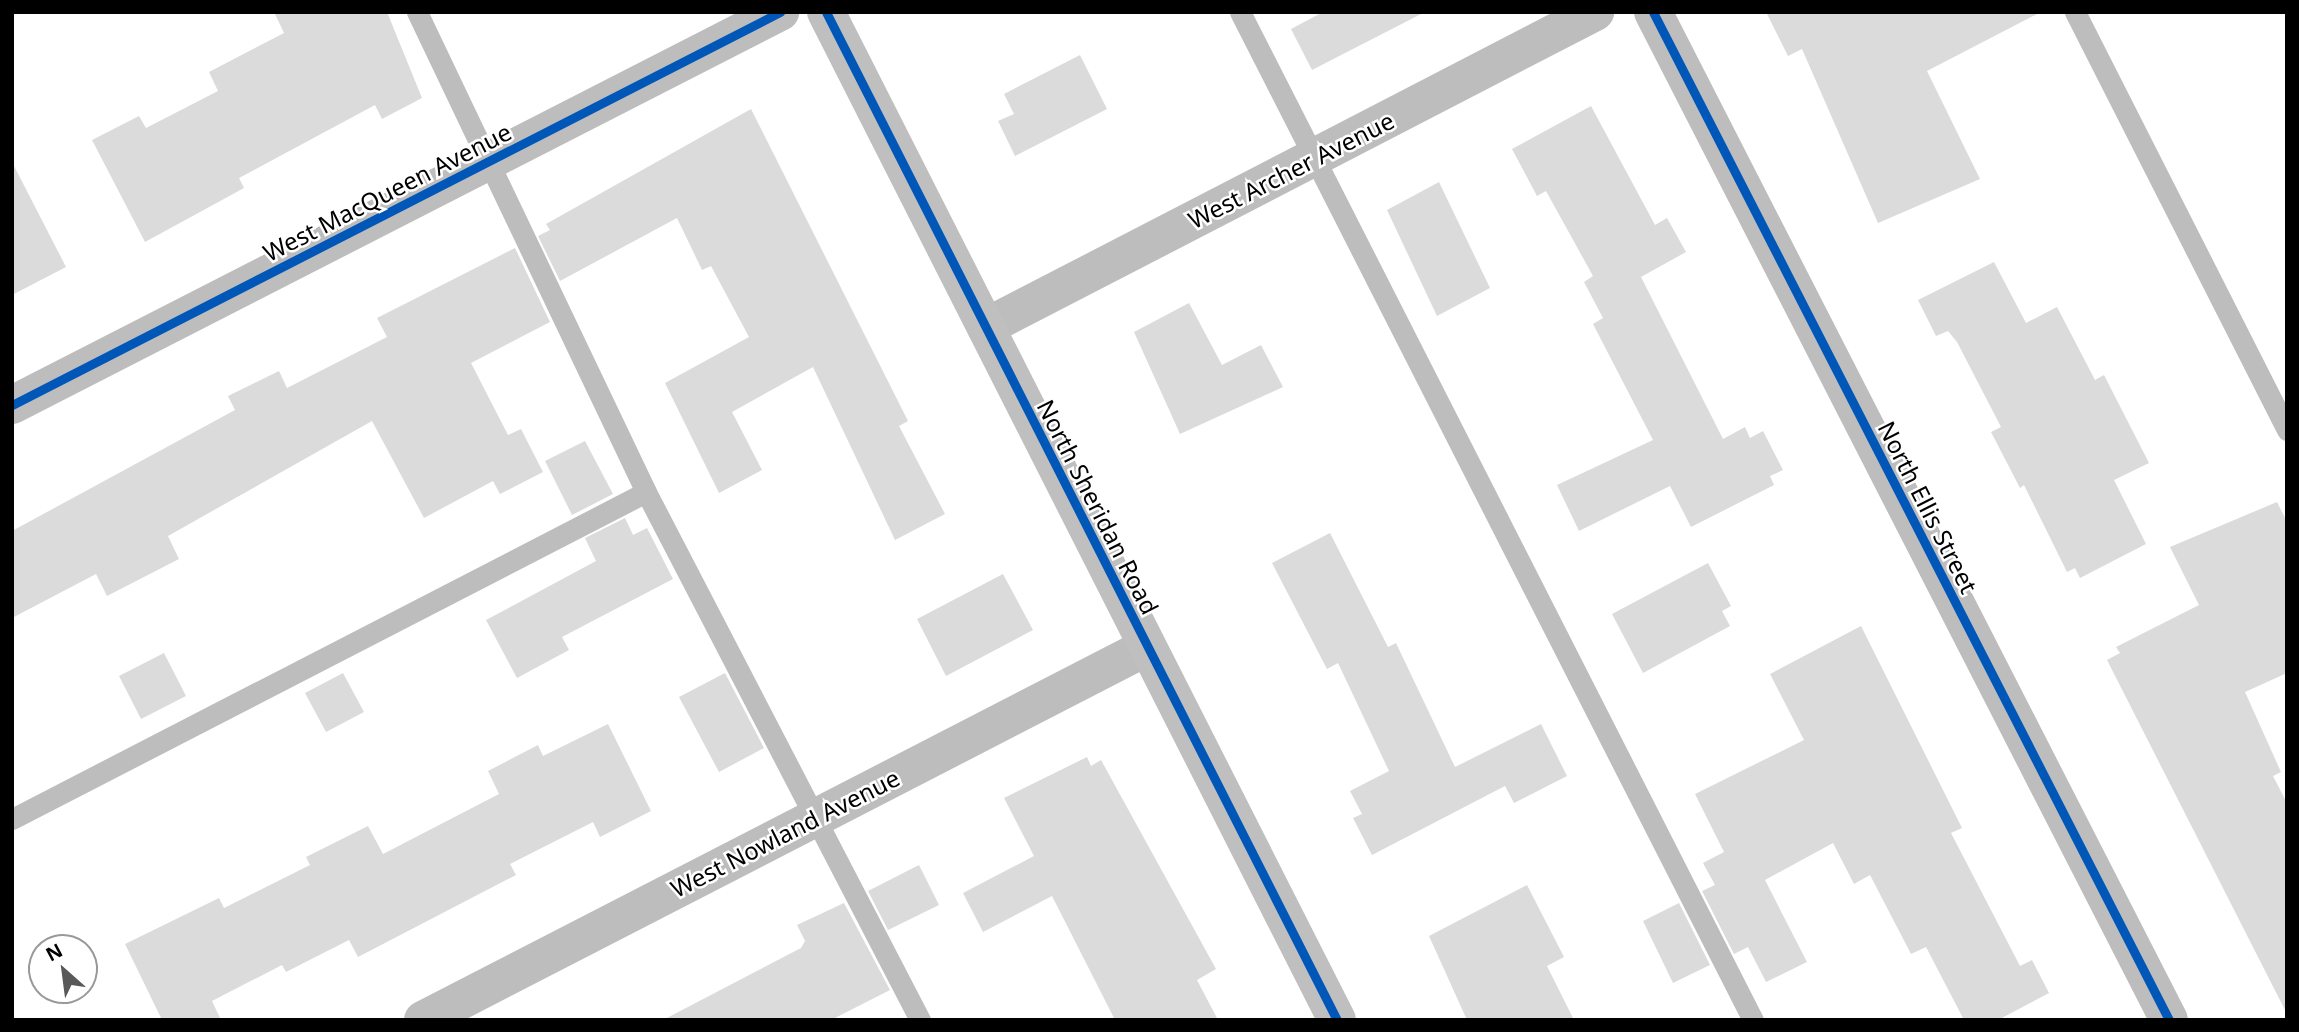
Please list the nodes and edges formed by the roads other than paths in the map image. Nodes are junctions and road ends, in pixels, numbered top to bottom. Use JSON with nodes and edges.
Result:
{"nodes":[{"id":1,"x":417,"y":12,"type":"edge"},
{"id":2,"x":780,"y":12,"type":"edge"},
{"id":3,"x":826,"y":12,"type":"edge"},
{"id":4,"x":1240,"y":12,"type":"edge"},
{"id":5,"x":1595,"y":12,"type":"edge"},
{"id":6,"x":1653,"y":12,"type":"edge"},
{"id":7,"x":2075,"y":12,"type":"edge"},
{"id":8,"x":1316,"y":157,"type":"junction"},
{"id":9,"x":491,"y":160,"type":"junction"},
{"id":10,"x":986,"y":327,"type":"junction"},
{"id":11,"x":12,"y":405,"type":"edge"},
{"id":12,"x":2287,"y":430,"type":"edge"},
{"id":13,"x":646,"y":492,"type":"junction"},
{"id":14,"x":1147,"y":647,"type":"junction"},
{"id":15,"x":817,"y":817,"type":"junction"},
{"id":16,"x":12,"y":819,"type":"edge"},
{"id":17,"x":423,"y":1020,"type":"edge"},
{"id":18,"x":920,"y":1020,"type":"edge"},
{"id":19,"x":1337,"y":1020,"type":"edge"},
{"id":20,"x":1754,"y":1020,"type":"edge"},
{"id":21,"x":2169,"y":1020,"type":"edge"}],
"edges":[{"from":1,"to":9,"type":"lane"},
{"from":2,"to":9,"type":"street","name":"West MacQueen Avenue"},
{"from":3,"to":10,"type":"main road","name":"North Sheridan Road"},
{"from":4,"to":8,"type":"lane"},
{"from":5,"to":8,"type":"street","name":"West Archer Avenue"},
{"from":6,"to":21,"type":"street","name":"North Ellis Street"},
{"from":7,"to":12,"type":"lane"},
{"from":8,"to":10,"type":"street","name":"West Archer Avenue"},
{"from":8,"to":20,"type":"lane"},
{"from":9,"to":11,"type":"street","name":"West MacQueen Avenue"},
{"from":9,"to":13,"type":"lane"},
{"from":10,"to":14,"type":"main road","name":"North Sheridan Road"},
{"from":13,"to":15,"type":"lane"},
{"from":13,"to":16,"type":"lane"},
{"from":14,"to":15,"type":"street","name":"West Nowland Avenue"},
{"from":14,"to":19,"type":"main road","name":"North Sheridan Road"},
{"from":15,"to":17,"type":"street","name":"West Nowland Avenue"},
{"from":15,"to":18,"type":"lane"}]}
